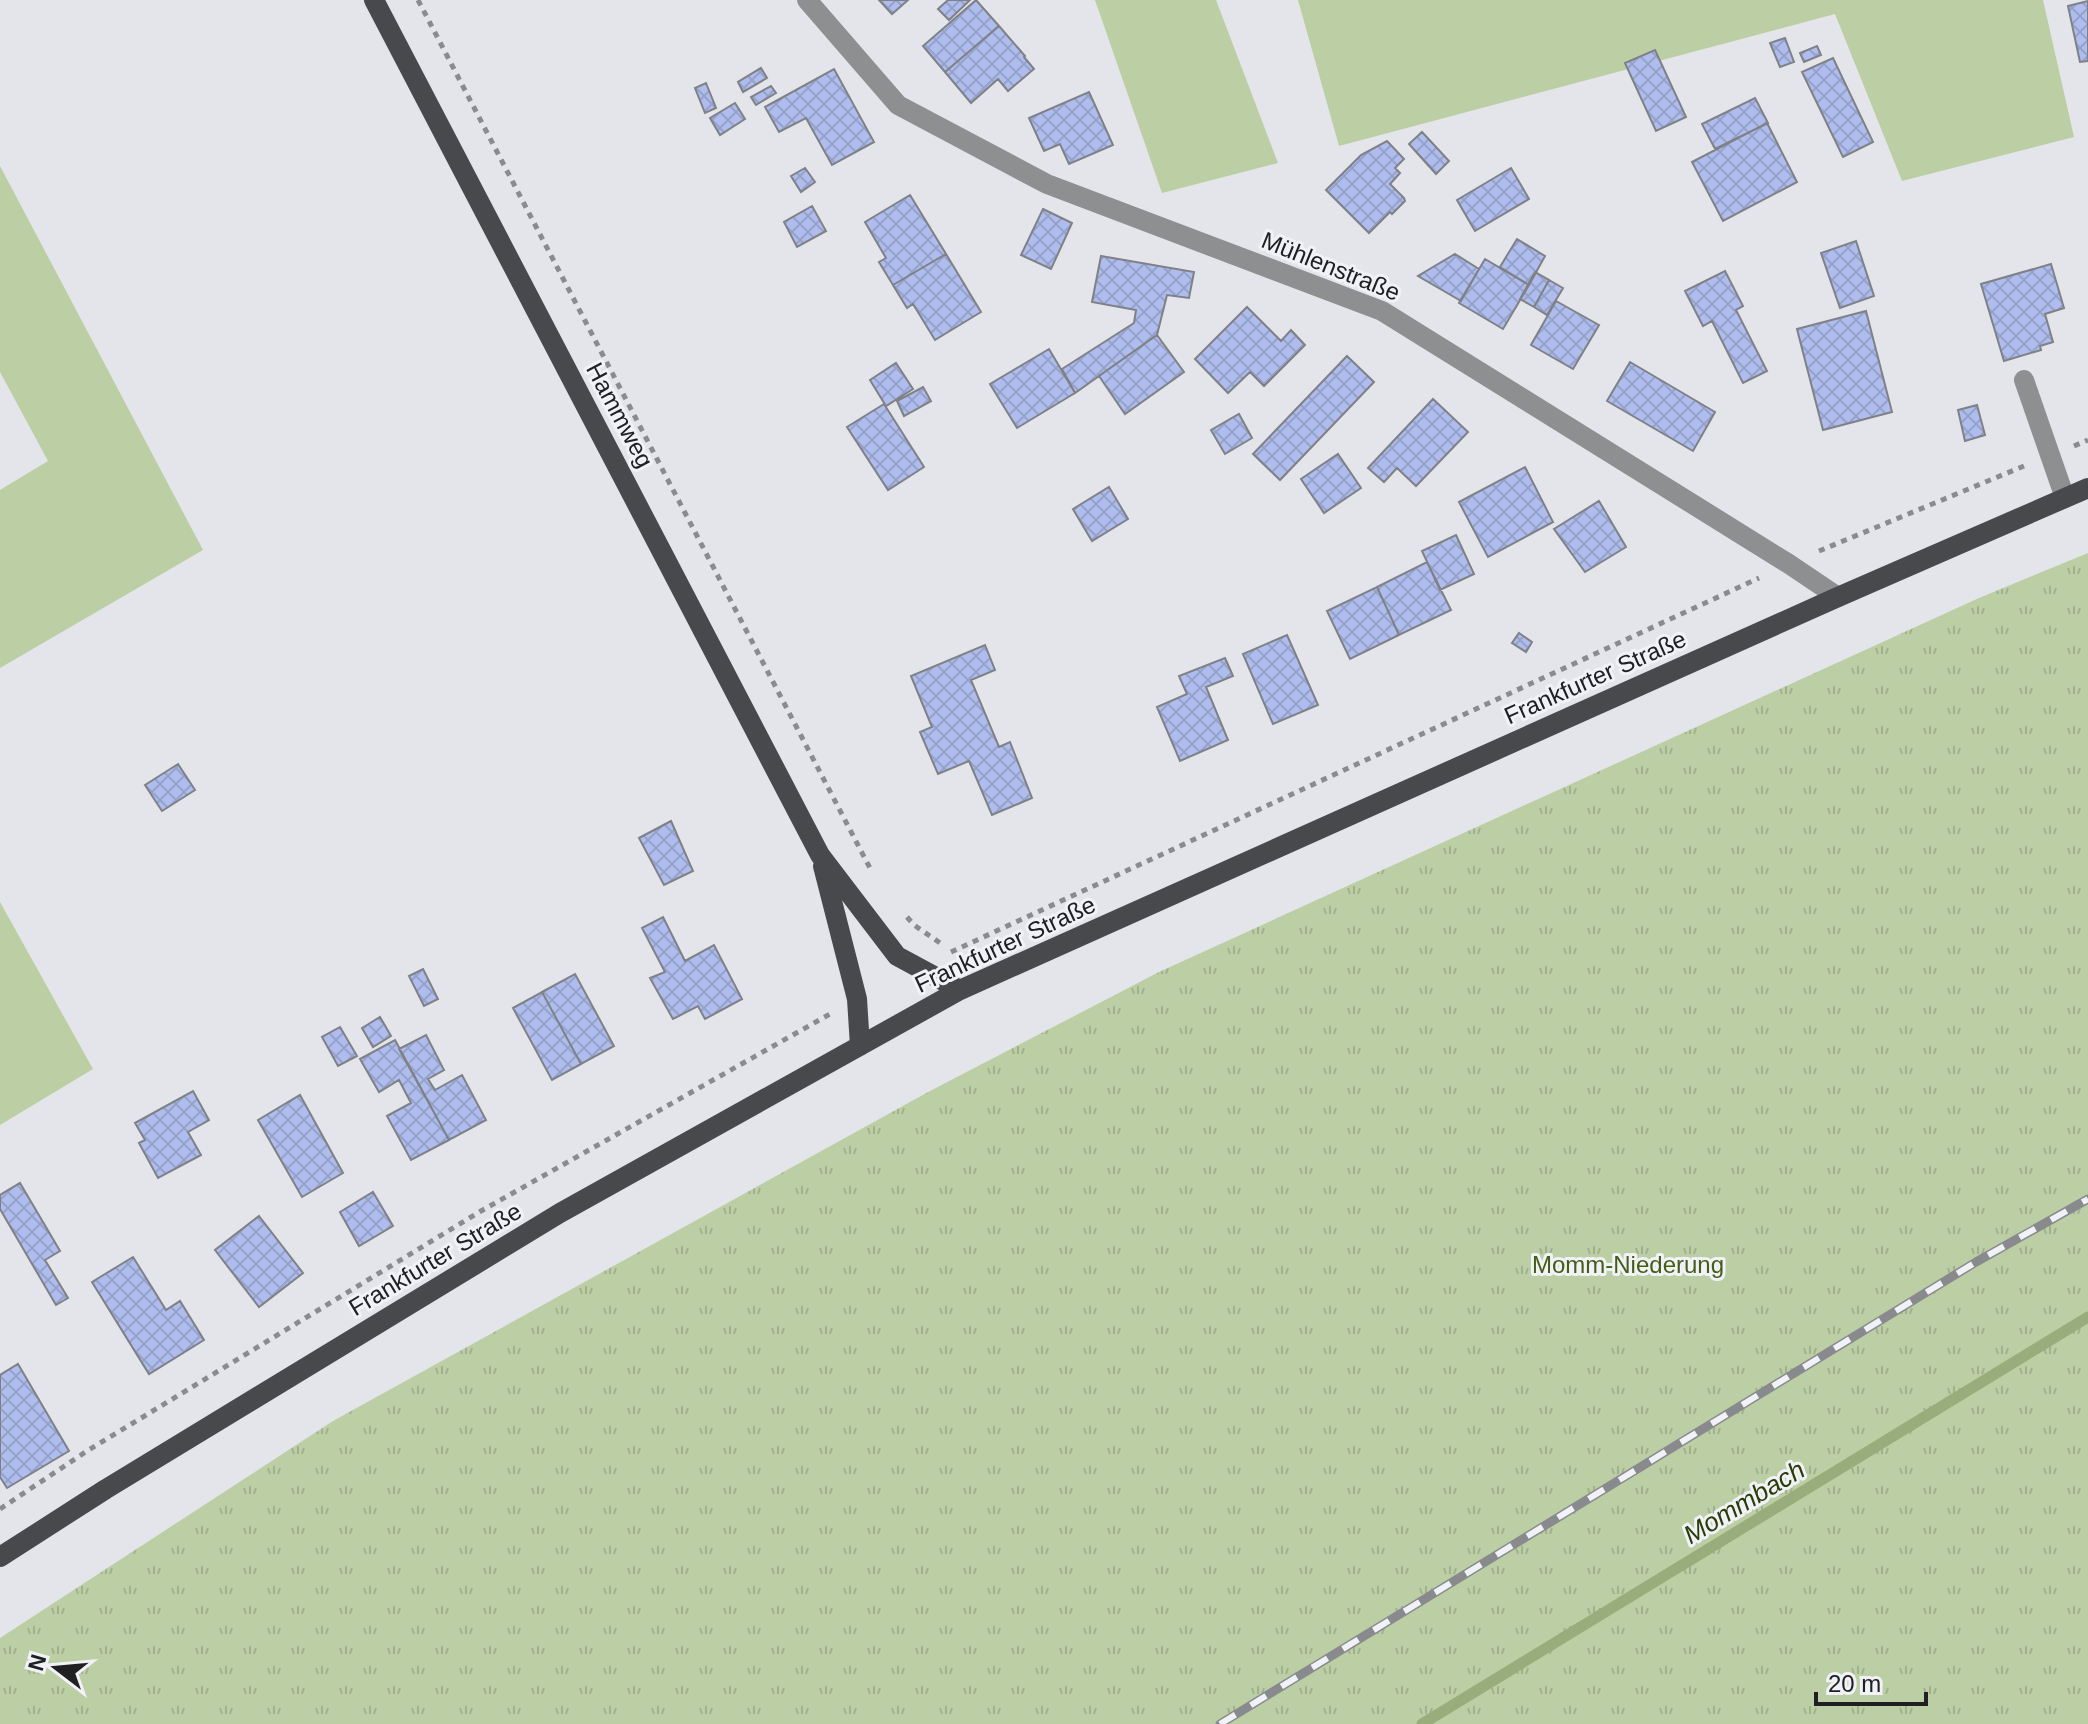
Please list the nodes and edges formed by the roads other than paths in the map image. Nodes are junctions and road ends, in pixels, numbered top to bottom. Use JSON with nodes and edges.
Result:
{"nodes":[{"id":1,"x":374,"y":0,"type":"edge"},
{"id":2,"x":807,"y":0,"type":"edge"},
{"id":3,"x":2024,"y":380,"type":"dead end"},
{"id":4,"x":2088,"y":488,"type":"edge"},
{"id":5,"x":2065,"y":498,"type":"junction"},
{"id":6,"x":1838,"y":597,"type":"junction"},
{"id":7,"x":820,"y":855,"type":"junction"},
{"id":8,"x":960,"y":990,"type":"junction"},
{"id":9,"x":860,"y":1046,"type":"junction"},
{"id":10,"x":0,"y":1557,"type":"edge"}],
"edges":[{"from":1,"to":7,"type":"main road","name":"Hammweg"},
{"from":2,"to":6,"type":"street","name":"Mühlenstraße"},
{"from":3,"to":5,"type":"street"},
{"from":4,"to":5,"type":"main road","name":"Frankfurter Straße"},
{"from":5,"to":6,"type":"main road","name":"Frankfurter Straße"},
{"from":6,"to":8,"type":"main road","name":"Frankfurter Straße"},
{"from":7,"to":8,"type":"main road","name":"Hammweg"},
{"from":7,"to":9,"type":"main road","name":"Hammweg"},
{"from":8,"to":9,"type":"main road","name":"Frankfurter Straße"},
{"from":9,"to":10,"type":"main road","name":"Frankfurter Straße"}]}
